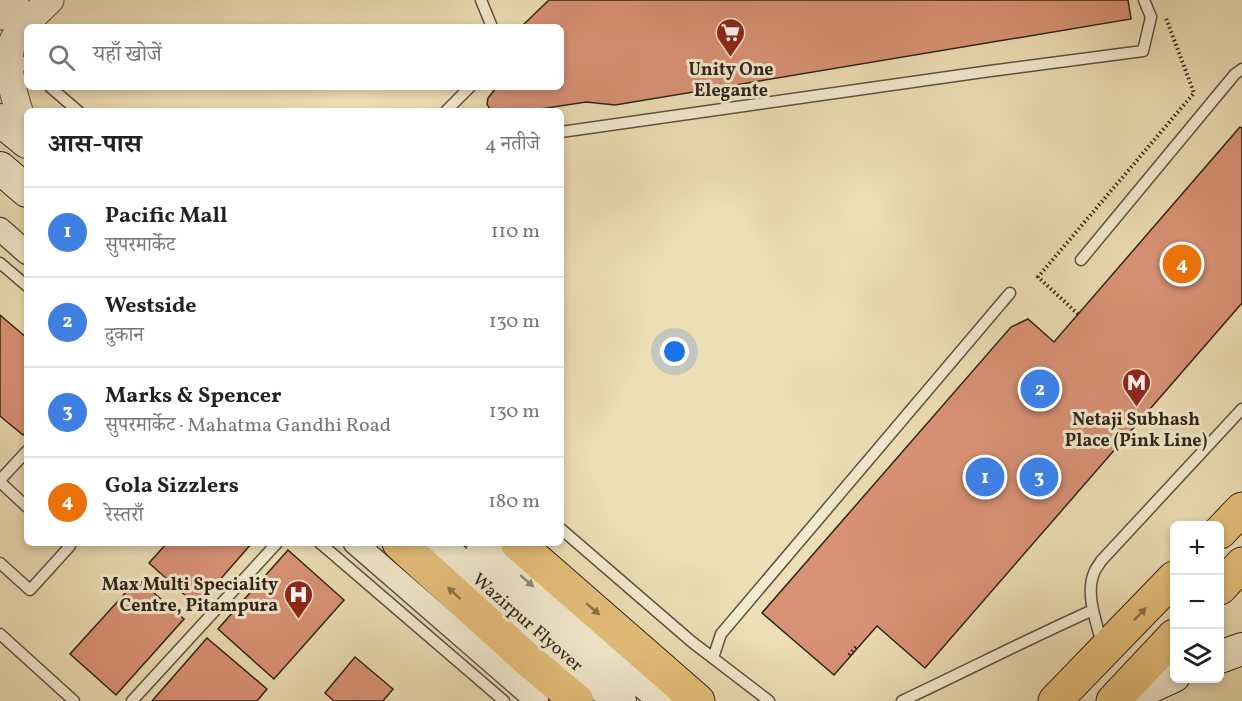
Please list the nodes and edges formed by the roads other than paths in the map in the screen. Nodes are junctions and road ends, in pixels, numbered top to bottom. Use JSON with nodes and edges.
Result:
{"nodes":[{"id":1,"x":15,"y":0,"type":"edge"},
{"id":2,"x":50,"y":0,"type":"edge"},
{"id":3,"x":481,"y":0,"type":"edge"},
{"id":4,"x":1144,"y":0,"type":"edge"},
{"id":5,"x":0,"y":16,"type":"edge"},
{"id":6,"x":27,"y":24,"type":"edge"},
{"id":7,"x":491,"y":24,"type":"edge"},
{"id":8,"x":24,"y":27,"type":"edge"},
{"id":9,"x":17,"y":58,"type":"edge"},
{"id":10,"x":1242,"y":69,"type":"edge"},
{"id":11,"x":54,"y":90,"type":"edge"},
{"id":12,"x":467,"y":90,"type":"edge"},
{"id":13,"x":74,"y":108,"type":"edge"},
{"id":14,"x":449,"y":108,"type":"edge"},
{"id":15,"x":0,"y":120,"type":"edge"},
{"id":16,"x":24,"y":126,"type":"edge"},
{"id":17,"x":564,"y":132,"type":"edge"},
{"id":18,"x":24,"y":140,"type":"edge"},
{"id":19,"x":0,"y":168,"type":"edge"},
{"id":20,"x":24,"y":188,"type":"edge"},
{"id":21,"x":0,"y":229,"type":"edge"},
{"id":22,"x":24,"y":250,"type":"edge"},
{"id":23,"x":1081,"y":261,"type":"dead end"},
{"id":24,"x":0,"y":263,"type":"edge"},
{"id":25,"x":24,"y":283,"type":"edge"},
{"id":26,"x":1010,"y":293,"type":"dead end"},
{"id":27,"x":1242,"y":409,"type":"edge"},
{"id":28,"x":24,"y":454,"type":"edge"},
{"id":29,"x":0,"y":481,"type":"edge"},
{"id":30,"x":24,"y":504,"type":"edge"},
{"id":31,"x":1242,"y":509,"type":"edge"},
{"id":32,"x":1224,"y":528,"type":"edge"},
{"id":33,"x":564,"y":532,"type":"edge"},
{"id":34,"x":70,"y":546,"type":"edge"},
{"id":35,"x":275,"y":546,"type":"edge"},
{"id":36,"x":324,"y":546,"type":"edge"},
{"id":37,"x":358,"y":546,"type":"edge"},
{"id":38,"x":401,"y":546,"type":"edge"},
{"id":39,"x":439,"y":546,"type":"edge"},
{"id":40,"x":485,"y":546,"type":"edge"},
{"id":41,"x":520,"y":546,"type":"edge"},
{"id":42,"x":0,"y":563,"type":"edge"},
{"id":43,"x":1242,"y":564,"type":"edge"},
{"id":44,"x":1170,"y":582,"type":"edge"},
{"id":45,"x":1224,"y":584,"type":"edge"},
{"id":46,"x":1093,"y":610,"type":"junction"},
{"id":47,"x":0,"y":634,"type":"edge"},
{"id":48,"x":1170,"y":640,"type":"edge"},
{"id":49,"x":1242,"y":649,"type":"edge"},
{"id":50,"x":1104,"y":651,"type":"junction"},
{"id":51,"x":1224,"y":656,"type":"edge"},
{"id":52,"x":713,"y":658,"type":"junction"},
{"id":53,"x":1170,"y":679,"type":"edge"},
{"id":54,"x":510,"y":682,"type":"edge"},
{"id":55,"x":74,"y":701,"type":"edge"},
{"id":56,"x":132,"y":701,"type":"edge"},
{"id":57,"x":537,"y":701,"type":"edge"},
{"id":58,"x":577,"y":701,"type":"edge"},
{"id":59,"x":620,"y":701,"type":"edge"},
{"id":60,"x":666,"y":701,"type":"edge"},
{"id":61,"x":698,"y":701,"type":"edge"},
{"id":62,"x":769,"y":701,"type":"edge"},
{"id":63,"x":902,"y":701,"type":"edge"},
{"id":64,"x":1054,"y":701,"type":"edge"},
{"id":65,"x":1113,"y":701,"type":"edge"},
{"id":66,"x":1119,"y":701,"type":"edge"}],
"edges":[{"from":1,"to":5,"type":"street"},
{"from":2,"to":6,"type":"street"},
{"from":3,"to":7,"type":"lane"},
{"from":4,"to":17,"type":"lane"},
{"from":8,"to":9,"type":"street"},
{"from":9,"to":16,"type":"street"},
{"from":10,"to":23,"type":"lane"},
{"from":11,"to":13,"type":"lane"},
{"from":12,"to":14,"type":"lane"},
{"from":15,"to":18,"type":"main road"},
{"from":19,"to":20,"type":"main road"},
{"from":21,"to":22,"type":"street"},
{"from":24,"to":25,"type":"lane"},
{"from":26,"to":52,"type":"lane"},
{"from":27,"to":46,"type":"lane"},
{"from":28,"to":29,"type":"lane"},
{"from":29,"to":30,"type":"lane"},
{"from":31,"to":32,"type":"main road"},
{"from":33,"to":52,"type":"lane"},
{"from":34,"to":42,"type":"lane"},
{"from":35,"to":56,"type":"lane"},
{"from":36,"to":54,"type":"lane"},
{"from":37,"to":54,"type":"street"},
{"from":54,"to":38,"type":"main road","one_way":true},
{"from":39,"to":59,"type":"main road","name":"Wazirpur Flyover"},
{"from":40,"to":60,"type":"main road","name":"Wazirpur Flyover","one_way":true},
{"from":41,"to":61,"type":"main road","one_way":true},
{"from":43,"to":45,"type":"main road"},
{"from":50,"to":44,"type":"main road","one_way":true},
{"from":46,"to":50,"type":"lane"},
{"from":46,"to":63,"type":"lane"},
{"from":47,"to":55,"type":"lane"},
{"from":48,"to":65,"type":"main road"},
{"from":49,"to":51,"type":"main road"},
{"from":50,"to":64,"type":"main road"},
{"from":52,"to":62,"type":"lane"},
{"from":53,"to":66,"type":"main road"},
{"from":54,"to":57,"type":"street"},
{"from":54,"to":58,"type":"main road"}]}
